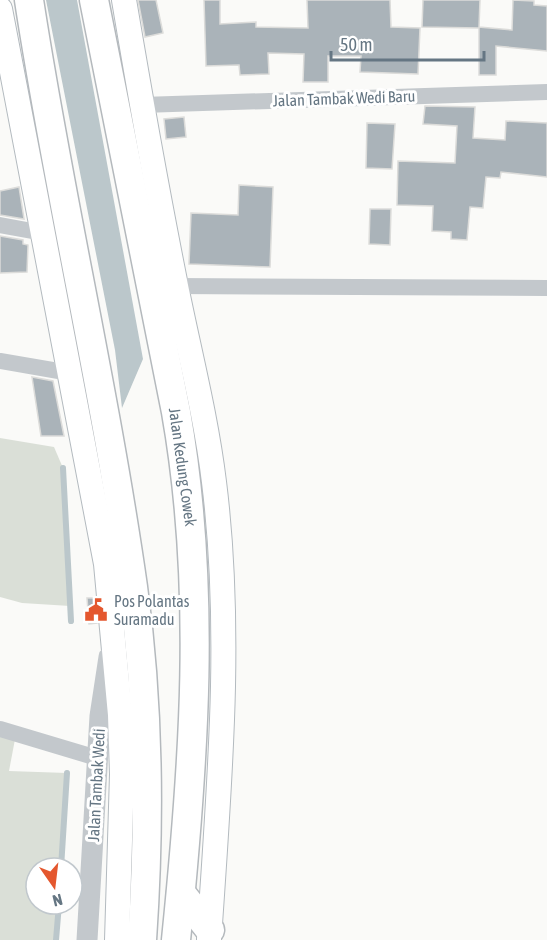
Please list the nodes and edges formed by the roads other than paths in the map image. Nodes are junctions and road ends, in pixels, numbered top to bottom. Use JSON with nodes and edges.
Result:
{"nodes":[{"id":1,"x":94,"y":0,"type":"edge"},
{"id":2,"x":124,"y":0,"type":"edge"},
{"id":3,"x":30,"y":8,"type":"edge"},
{"id":4,"x":1,"y":16,"type":"edge"},
{"id":5,"x":547,"y":92,"type":"edge"},
{"id":6,"x":142,"y":105,"type":"junction"},
{"id":7,"x":0,"y":225,"type":"edge"},
{"id":8,"x":43,"y":233,"type":"junction"},
{"id":9,"x":176,"y":286,"type":"junction"},
{"id":10,"x":547,"y":288,"type":"edge"},
{"id":11,"x":0,"y":361,"type":"edge"},
{"id":12,"x":70,"y":373,"type":"junction"},
{"id":13,"x":90,"y":435,"type":"junction"},
{"id":14,"x":113,"y":631,"type":"junction"},
{"id":15,"x":0,"y":729,"type":"edge"},
{"id":16,"x":97,"y":758,"type":"junction"},
{"id":17,"x":181,"y":893,"type":"junction"},
{"id":18,"x":209,"y":935,"type":"edge"},
{"id":19,"x":87,"y":940,"type":"edge"},
{"id":20,"x":117,"y":940,"type":"edge"},
{"id":21,"x":142,"y":940,"type":"edge"},
{"id":22,"x":176,"y":940,"type":"edge"}],
"edges":[{"from":1,"to":17,"type":"highway","name":"Jalan Kedung Cowek"},
{"from":2,"to":6,"type":"main road","name":"Jalan Kedung Cowek"},
{"from":3,"to":4,"type":"street"},
{"from":3,"to":13,"type":"highway"},
{"from":4,"to":8,"type":"main road"},
{"from":5,"to":6,"type":"street","name":"Jalan Tambak Wedi Baru"},
{"from":6,"to":9,"type":"main road","name":"Jalan Kedung Cowek"},
{"from":7,"to":8,"type":"street"},
{"from":8,"to":12,"type":"main road"},
{"from":9,"to":10,"type":"street"},
{"from":9,"to":18,"type":"main road","name":"Jalan Kedung Cowek"},
{"from":11,"to":12,"type":"street"},
{"from":12,"to":13,"type":"main road"},
{"from":13,"to":14,"type":"main road"},
{"from":13,"to":21,"type":"highway"},
{"from":14,"to":16,"type":"street","name":"Jalan Tambak Wedi"},
{"from":14,"to":20,"type":"main road"},
{"from":15,"to":16,"type":"street"},
{"from":16,"to":19,"type":"street","name":"Jalan Tambak Wedi"},
{"from":17,"to":18,"type":"highway"},
{"from":17,"to":22,"type":"highway","name":"Jalan Kedung Cowek"}]}
